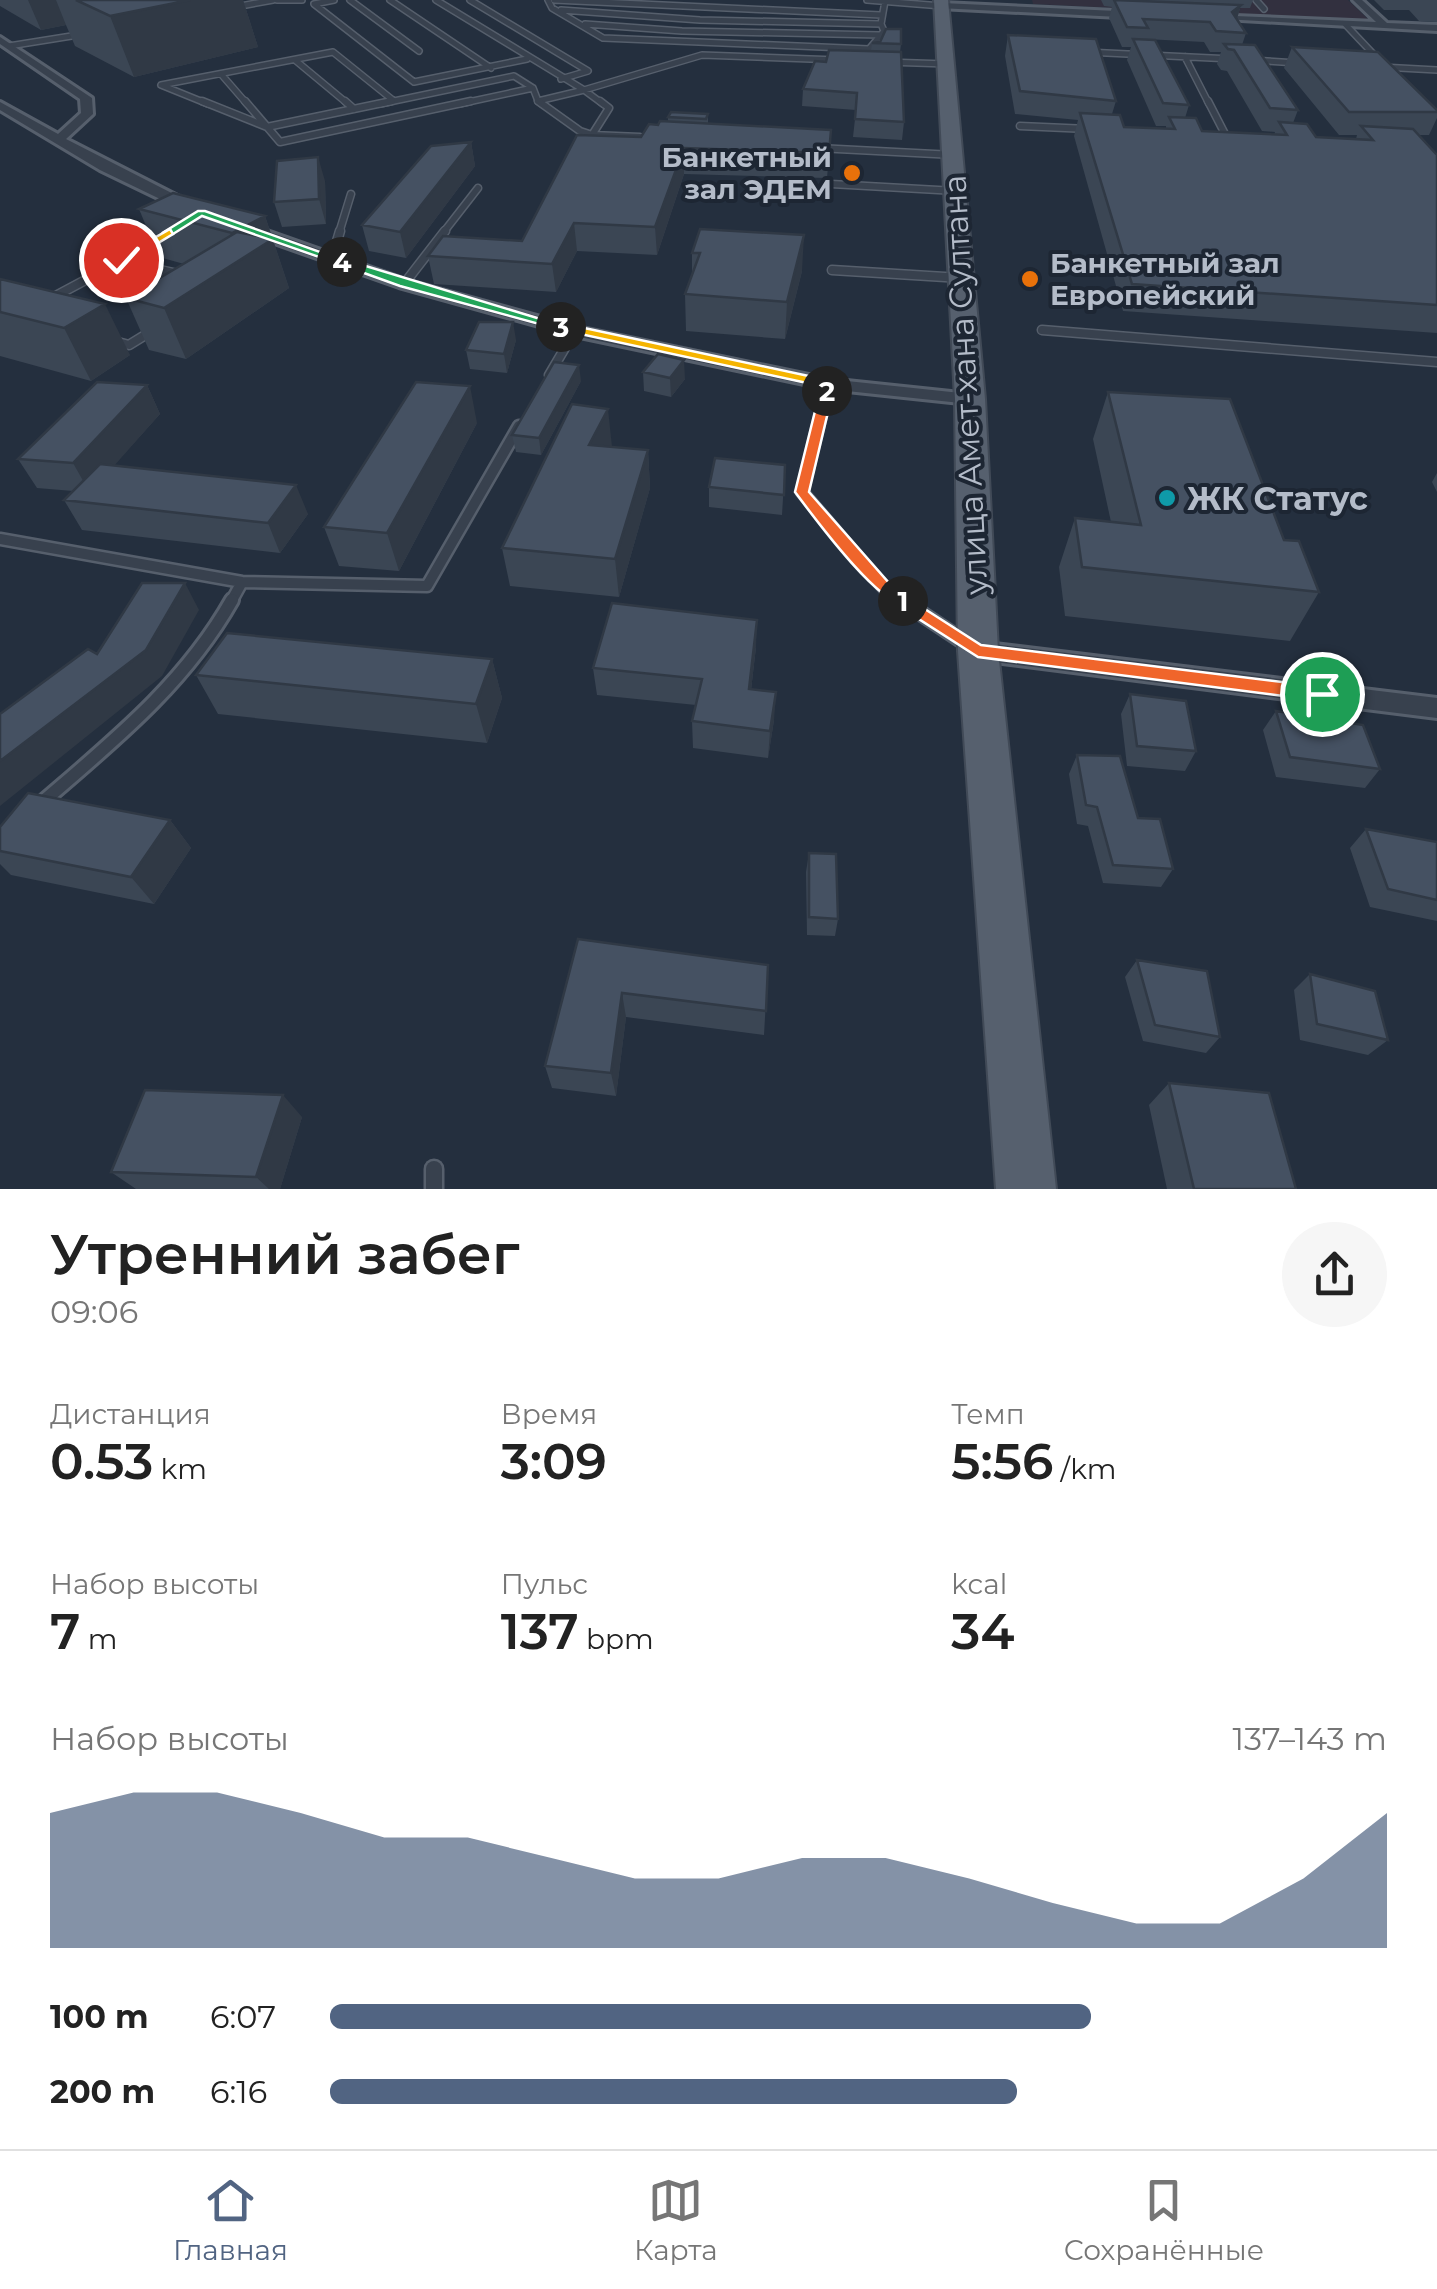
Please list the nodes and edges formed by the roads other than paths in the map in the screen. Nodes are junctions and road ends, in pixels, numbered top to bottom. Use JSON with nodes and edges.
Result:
{"nodes":[{"id":1,"x":275,"y":0,"type":"edge"},
{"id":2,"x":302,"y":0,"type":"edge"},
{"id":3,"x":334,"y":0,"type":"edge"},
{"id":4,"x":350,"y":0,"type":"edge"},
{"id":5,"x":390,"y":0,"type":"edge"},
{"id":6,"x":436,"y":0,"type":"edge"},
{"id":7,"x":470,"y":0,"type":"edge"},
{"id":8,"x":551,"y":0,"type":"edge"},
{"id":9,"x":867,"y":0,"type":"edge"},
{"id":10,"x":1256,"y":0,"type":"edge"},
{"id":11,"x":1357,"y":0,"type":"edge"},
{"id":12,"x":885,"y":1,"type":"edge"},
{"id":13,"x":942,"y":3,"type":"edge"},
{"id":14,"x":1264,"y":9,"type":"dead end"},
{"id":15,"x":220,"y":10,"type":"dead end"},
{"id":16,"x":556,"y":10,"type":"junction"},
{"id":17,"x":882,"y":15,"type":"junction"},
{"id":18,"x":1154,"y":16,"type":"edge"},
{"id":19,"x":1192,"y":18,"type":"edge"},
{"id":20,"x":581,"y":23,"type":"junction"},
{"id":21,"x":881,"y":24,"type":"junction"},
{"id":22,"x":1345,"y":24,"type":"junction"},
{"id":23,"x":1385,"y":26,"type":"junction"},
{"id":24,"x":1437,"y":28,"type":"edge"},
{"id":25,"x":98,"y":32,"type":"edge"},
{"id":26,"x":880,"y":34,"type":"junction"},
{"id":27,"x":5,"y":43,"type":"edge"},
{"id":28,"x":419,"y":51,"type":"dead end"},
{"id":29,"x":1086,"y":52,"type":"edge"},
{"id":30,"x":1185,"y":57,"type":"junction"},
{"id":31,"x":527,"y":59,"type":"junction"},
{"id":32,"x":295,"y":60,"type":"junction"},
{"id":33,"x":853,"y":60,"type":"edge"},
{"id":34,"x":872,"y":61,"type":"edge"},
{"id":35,"x":947,"y":64,"type":"junction"},
{"id":36,"x":1313,"y":64,"type":"edge"},
{"id":37,"x":1368,"y":66,"type":"edge"},
{"id":38,"x":491,"y":68,"type":"junction"},
{"id":39,"x":1386,"y":68,"type":"junction"},
{"id":40,"x":1437,"y":70,"type":"edge"},
{"id":41,"x":221,"y":74,"type":"junction"},
{"id":42,"x":561,"y":79,"type":"junction"},
{"id":43,"x":1399,"y":79,"type":"edge"},
{"id":44,"x":533,"y":88,"type":"junction"},
{"id":45,"x":584,"y":90,"type":"junction"},
{"id":46,"x":538,"y":100,"type":"junction"},
{"id":47,"x":394,"y":101,"type":"junction"},
{"id":48,"x":0,"y":106,"type":"edge"},
{"id":49,"x":354,"y":109,"type":"junction"},
{"id":50,"x":1020,"y":126,"type":"dead end"},
{"id":51,"x":267,"y":127,"type":"junction"},
{"id":52,"x":1095,"y":129,"type":"edge"},
{"id":53,"x":592,"y":135,"type":"junction"},
{"id":54,"x":1207,"y":135,"type":"edge"},
{"id":55,"x":1226,"y":136,"type":"junction"},
{"id":56,"x":1245,"y":137,"type":"edge"},
{"id":57,"x":649,"y":138,"type":"edge"},
{"id":58,"x":58,"y":140,"type":"junction"},
{"id":59,"x":801,"y":147,"type":"edge"},
{"id":60,"x":954,"y":155,"type":"junction"},
{"id":61,"x":831,"y":184,"type":"dead end"},
{"id":62,"x":478,"y":188,"type":"dead end"},
{"id":63,"x":956,"y":191,"type":"junction"},
{"id":64,"x":351,"y":194,"type":"dead end"},
{"id":65,"x":202,"y":213,"type":"joint"},
{"id":66,"x":220,"y":219,"type":"edge"},
{"id":67,"x":186,"y":222,"type":"edge"},
{"id":68,"x":170,"y":232,"type":"edge"},
{"id":69,"x":332,"y":258,"type":"junction"},
{"id":70,"x":121,"y":260,"type":"junction"},
{"id":71,"x":832,"y":270,"type":"dead end"},
{"id":72,"x":191,"y":277,"type":"edge"},
{"id":73,"x":961,"y":278,"type":"junction"},
{"id":74,"x":404,"y":284,"type":"junction"},
{"id":75,"x":44,"y":302,"type":"edge"},
{"id":76,"x":162,"y":325,"type":"edge"},
{"id":77,"x":574,"y":330,"type":"junction"},
{"id":78,"x":1042,"y":330,"type":"dead end"},
{"id":79,"x":110,"y":340,"type":"dead end"},
{"id":80,"x":1437,"y":362,"type":"edge"},
{"id":81,"x":545,"y":382,"type":"edge"},
{"id":82,"x":828,"y":384,"type":"junction"},
{"id":83,"x":970,"y":399,"type":"junction"},
{"id":84,"x":525,"y":416,"type":"edge"},
{"id":85,"x":0,"y":539,"type":"edge"},
{"id":86,"x":242,"y":582,"type":"junction"},
{"id":87,"x":978,"y":651,"type":"junction"},
{"id":88,"x":1437,"y":708,"type":"edge"},
{"id":89,"x":28,"y":814,"type":"edge"},
{"id":90,"x":434,"y":1168,"type":"dead end"},
{"id":91,"x":434,"y":1189,"type":"edge"},
{"id":92,"x":1026,"y":1189,"type":"edge"}],
"edges":[{"from":1,"to":2,"type":"lane"},
{"from":1,"to":15,"type":"lane"},
{"from":3,"to":38,"type":"lane"},
{"from":4,"to":28,"type":"lane"},
{"from":5,"to":38,"type":"lane"},
{"from":6,"to":31,"type":"lane"},
{"from":7,"to":42,"type":"lane"},
{"from":8,"to":16,"type":"lane"},
{"from":8,"to":17,"type":"lane"},
{"from":9,"to":12,"type":"lane"},
{"from":10,"to":14,"type":"lane"},
{"from":11,"to":23,"type":"street"},
{"from":12,"to":13,"type":"lane"},
{"from":12,"to":17,"type":"lane"},
{"from":13,"to":18,"type":"street"},
{"from":13,"to":35,"type":"main road","name":"улица Амет-хана Султана"},
{"from":16,"to":20,"type":"lane"},
{"from":16,"to":21,"type":"lane"},
{"from":17,"to":21,"type":"lane"},
{"from":19,"to":22,"type":"street"},
{"from":20,"to":26,"type":"lane"},
{"from":20,"to":26,"type":"lane"},
{"from":21,"to":26,"type":"lane"},
{"from":22,"to":23,"type":"street"},
{"from":22,"to":39,"type":"lane"},
{"from":23,"to":24,"type":"street"},
{"from":25,"to":27,"type":"lane"},
{"from":27,"to":58,"type":"street"},
{"from":29,"to":30,"type":"lane"},
{"from":30,"to":36,"type":"lane"},
{"from":30,"to":55,"type":"lane"},
{"from":31,"to":38,"type":"lane"},
{"from":31,"to":42,"type":"lane"},
{"from":32,"to":41,"type":"lane"},
{"from":32,"to":47,"type":"lane"},
{"from":32,"to":49,"type":"lane"},
{"from":33,"to":45,"type":"lane"},
{"from":34,"to":35,"type":"lane"},
{"from":35,"to":60,"type":"main road","name":"улица Амет-хана Султана"},
{"from":37,"to":39,"type":"lane"},
{"from":39,"to":40,"type":"lane"},
{"from":39,"to":43,"type":"lane"},
{"from":41,"to":51,"type":"lane"},
{"from":41,"to":51,"type":"lane"},
{"from":42,"to":45,"type":"lane"},
{"from":44,"to":46,"type":"lane"},
{"from":44,"to":47,"type":"lane"},
{"from":44,"to":51,"type":"lane"},
{"from":45,"to":46,"type":"lane"},
{"from":45,"to":53,"type":"lane"},
{"from":46,"to":53,"type":"lane"},
{"from":47,"to":49,"type":"lane"},
{"from":48,"to":58,"type":"street"},
{"from":49,"to":51,"type":"lane"},
{"from":50,"to":52,"type":"lane"},
{"from":53,"to":57,"type":"lane"},
{"from":54,"to":55,"type":"lane"},
{"from":55,"to":56,"type":"lane"},
{"from":58,"to":65,"type":"street"},
{"from":59,"to":60,"type":"lane"},
{"from":60,"to":63,"type":"main road","name":"улица Амет-хана Султана"},
{"from":61,"to":63,"type":"lane"},
{"from":62,"to":74,"type":"lane"},
{"from":63,"to":73,"type":"main road","name":"улица Амет-хана Султана"},
{"from":64,"to":69,"type":"lane"},
{"from":65,"to":67,"type":"lane"},
{"from":66,"to":69,"type":"street"},
{"from":68,"to":70,"type":"lane"},
{"from":69,"to":74,"type":"street"},
{"from":70,"to":72,"type":"lane"},
{"from":70,"to":75,"type":"lane"},
{"from":71,"to":73,"type":"lane"},
{"from":73,"to":83,"type":"main road","name":"улица Амет-хана Султана"},
{"from":74,"to":77,"type":"street"},
{"from":76,"to":79,"type":"lane"},
{"from":77,"to":81,"type":"lane"},
{"from":77,"to":82,"type":"street"},
{"from":78,"to":80,"type":"lane"},
{"from":82,"to":83,"type":"street"},
{"from":82,"to":87,"type":"lane"},
{"from":83,"to":87,"type":"main road","name":"улица Амет-хана Султана"},
{"from":84,"to":86,"type":"lane"},
{"from":85,"to":86,"type":"lane"},
{"from":86,"to":89,"type":"lane"},
{"from":87,"to":88,"type":"street"},
{"from":87,"to":92,"type":"main road","name":"улица Амет-хана Султана"},
{"from":90,"to":91,"type":"lane"}]}
